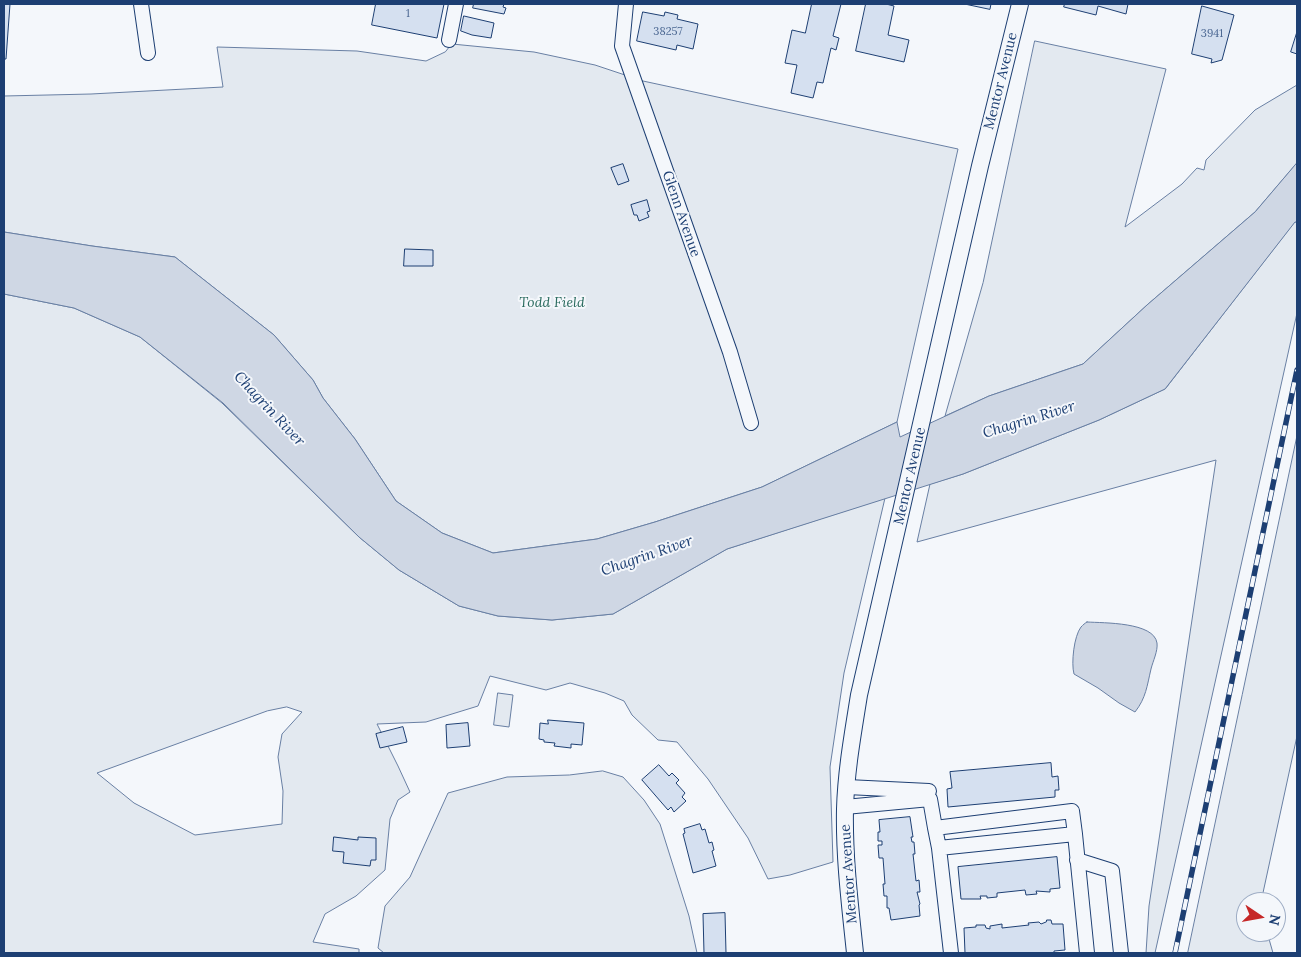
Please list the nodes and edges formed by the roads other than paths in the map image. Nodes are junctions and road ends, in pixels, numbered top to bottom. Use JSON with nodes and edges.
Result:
{"nodes":[{"id":1,"x":142,"y":4,"type":"edge"},
{"id":2,"x":456,"y":4,"type":"edge"},
{"id":3,"x":626,"y":4,"type":"edge"},
{"id":4,"x":1020,"y":4,"type":"edge"},
{"id":5,"x":449,"y":40,"type":"dead end"},
{"id":6,"x":148,"y":53,"type":"dead end"},
{"id":7,"x":751,"y":423,"type":"dead end"},
{"id":8,"x":847,"y":788,"type":"junction"},
{"id":9,"x":929,"y":791,"type":"dead end"},
{"id":10,"x":845,"y":807,"type":"junction"},
{"id":11,"x":935,"y":828,"type":"junction"},
{"id":12,"x":1075,"y":834,"type":"junction"},
{"id":13,"x":939,"y":848,"type":"junction"},
{"id":14,"x":1077,"y":860,"type":"junction"},
{"id":15,"x":855,"y":953,"type":"edge"},
{"id":16,"x":951,"y":953,"type":"edge"},
{"id":17,"x":1087,"y":953,"type":"edge"},
{"id":18,"x":1121,"y":953,"type":"edge"}],
"edges":[{"from":1,"to":6,"type":"street"},
{"from":2,"to":5,"type":"street"},
{"from":3,"to":7,"type":"street","name":"Glenn Avenue"},
{"from":4,"to":8,"type":"main road","name":"Mentor Avenue"},
{"from":8,"to":9,"type":"street"},
{"from":8,"to":10,"type":"main road","name":"Mentor Avenue"},
{"from":10,"to":11,"type":"street"},
{"from":10,"to":15,"type":"main road","name":"Mentor Avenue"},
{"from":11,"to":12,"type":"street"},
{"from":11,"to":13,"type":"street"},
{"from":12,"to":13,"type":"street"},
{"from":12,"to":14,"type":"street"},
{"from":13,"to":16,"type":"street"},
{"from":14,"to":17,"type":"street"},
{"from":14,"to":18,"type":"street"}]}
